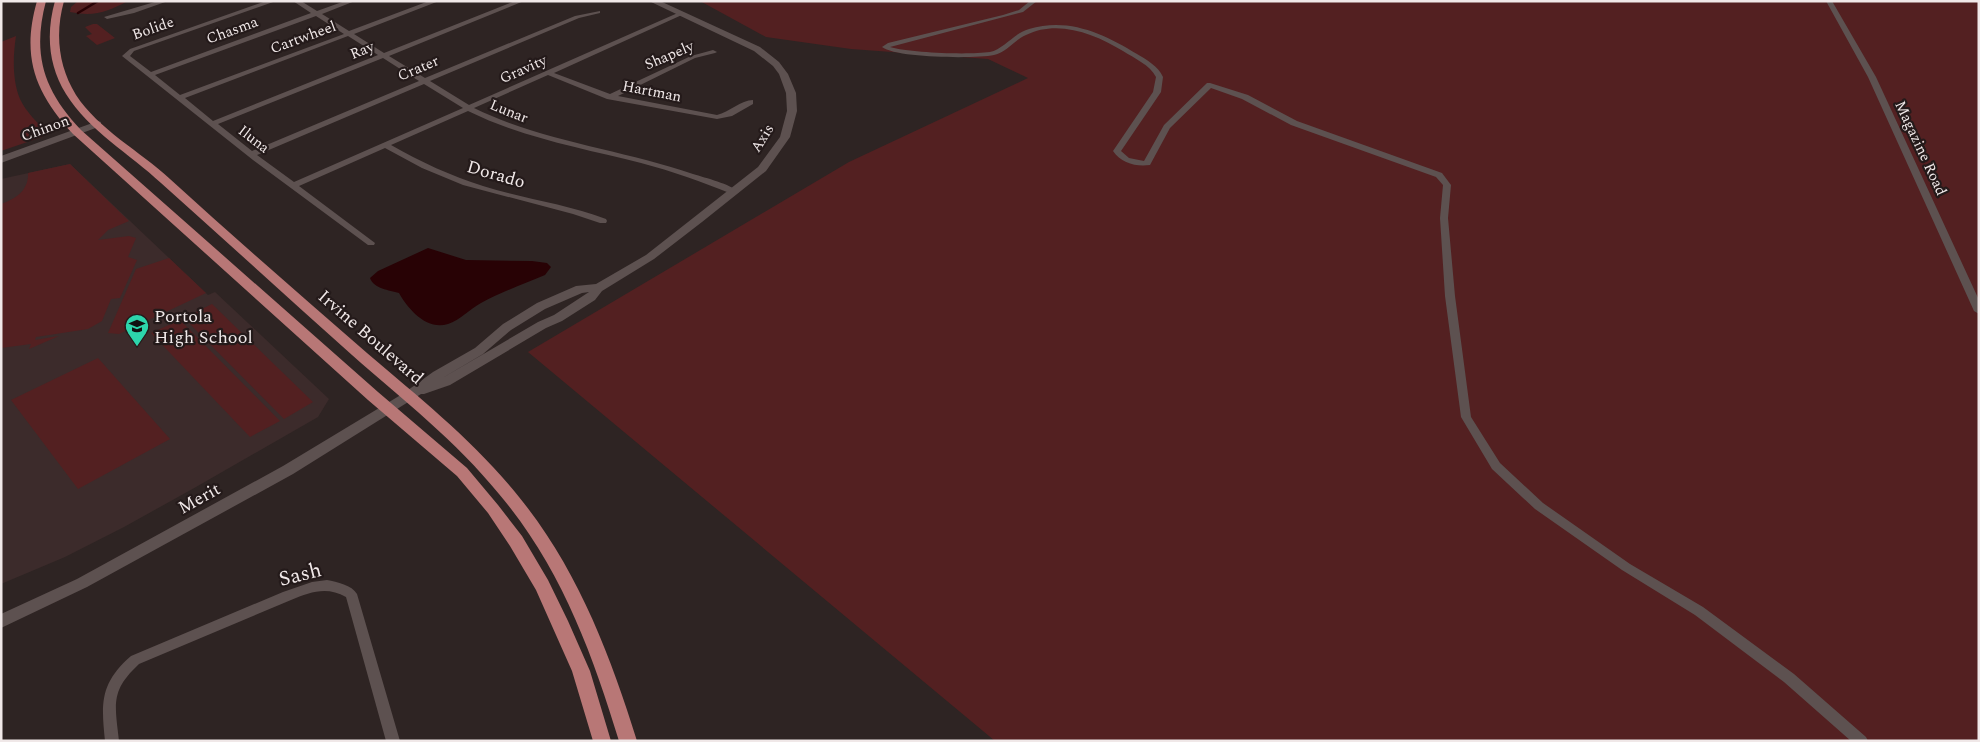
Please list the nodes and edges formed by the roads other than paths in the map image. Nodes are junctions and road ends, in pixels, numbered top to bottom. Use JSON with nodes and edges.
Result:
{"nodes":[{"id":1,"x":42,"y":1,"type":"edge"},
{"id":2,"x":60,"y":1,"type":"edge"},
{"id":3,"x":165,"y":1,"type":"edge"},
{"id":4,"x":273,"y":1,"type":"edge"},
{"id":5,"x":296,"y":1,"type":"edge"},
{"id":6,"x":352,"y":1,"type":"edge"},
{"id":7,"x":436,"y":1,"type":"edge"},
{"id":8,"x":521,"y":1,"type":"edge"},
{"id":9,"x":653,"y":1,"type":"edge"},
{"id":10,"x":1034,"y":1,"type":"edge"},
{"id":11,"x":1829,"y":1,"type":"edge"},
{"id":12,"x":598,"y":12,"type":"dead end"},
{"id":13,"x":682,"y":13,"type":"junction"},
{"id":14,"x":317,"y":14,"type":"junction"},
{"id":15,"x":107,"y":17,"type":"dead end"},
{"id":16,"x":349,"y":34,"type":"junction"},
{"id":17,"x":712,"y":52,"type":"dead end"},
{"id":18,"x":128,"y":53,"type":"joint"},
{"id":19,"x":384,"y":56,"type":"junction"},
{"id":20,"x":548,"y":72,"type":"junction"},
{"id":21,"x":149,"y":75,"type":"junction"},
{"id":22,"x":424,"y":81,"type":"junction"},
{"id":23,"x":610,"y":97,"type":"junction"},
{"id":24,"x":179,"y":98,"type":"junction"},
{"id":25,"x":750,"y":102,"type":"dead end"},
{"id":26,"x":468,"y":108,"type":"junction"},
{"id":27,"x":98,"y":124,"type":"junction"},
{"id":28,"x":212,"y":124,"type":"junction"},
{"id":29,"x":77,"y":132,"type":"junction"},
{"id":30,"x":385,"y":145,"type":"junction"},
{"id":31,"x":251,"y":154,"type":"junction"},
{"id":32,"x":1,"y":160,"type":"edge"},
{"id":33,"x":293,"y":186,"type":"junction"},
{"id":34,"x":735,"y":192,"type":"junction"},
{"id":35,"x":603,"y":221,"type":"dead end"},
{"id":36,"x":371,"y":243,"type":"dead end"},
{"id":37,"x":598,"y":288,"type":"junction"},
{"id":38,"x":1979,"y":311,"type":"edge"},
{"id":39,"x":528,"y":313,"type":"junction"},
{"id":40,"x":542,"y":325,"type":"junction"},
{"id":41,"x":409,"y":396,"type":"junction"},
{"id":42,"x":388,"y":408,"type":"junction"},
{"id":43,"x":1,"y":621,"type":"edge"},
{"id":44,"x":112,"y":741,"type":"edge"},
{"id":45,"x":393,"y":741,"type":"edge"},
{"id":46,"x":602,"y":741,"type":"edge"},
{"id":47,"x":628,"y":741,"type":"edge"},
{"id":48,"x":1861,"y":741,"type":"edge"}],
"edges":[{"from":1,"to":29,"type":"main road"},
{"from":2,"to":27,"type":"main road","name":"Irvine Boulevard"},
{"from":3,"to":15,"type":"street"},
{"from":4,"to":18,"type":"street","name":"Bolide"},
{"from":5,"to":14,"type":"street","name":"Lunar"},
{"from":6,"to":14,"type":"street","name":"Chasma"},
{"from":7,"to":16,"type":"street","name":"Cartwheel"},
{"from":8,"to":19,"type":"street","name":"Ray"},
{"from":9,"to":13,"type":"street","name":"Axis"},
{"from":10,"to":48,"type":"street"},
{"from":11,"to":38,"type":"street","name":"Magazine Road"},
{"from":12,"to":22,"type":"street","name":"Crater"},
{"from":13,"to":20,"type":"street","name":"Gravity"},
{"from":13,"to":34,"type":"street","name":"Axis"},
{"from":14,"to":16,"type":"street","name":"Lunar"},
{"from":14,"to":21,"type":"street","name":"Chasma"},
{"from":16,"to":19,"type":"street","name":"Lunar"},
{"from":16,"to":24,"type":"street","name":"Cartwheel"},
{"from":17,"to":23,"type":"street","name":"Shapely"},
{"from":18,"to":21,"type":"street","name":"Iluna"},
{"from":19,"to":22,"type":"street","name":"Lunar"},
{"from":19,"to":28,"type":"street","name":"Ray"},
{"from":20,"to":23,"type":"street","name":"Hartman"},
{"from":20,"to":26,"type":"street","name":"Gravity"},
{"from":21,"to":24,"type":"street","name":"Iluna"},
{"from":22,"to":26,"type":"street","name":"Lunar"},
{"from":22,"to":31,"type":"street","name":"Crater"},
{"from":23,"to":25,"type":"street","name":"Hartman"},
{"from":24,"to":28,"type":"street","name":"Iluna"},
{"from":26,"to":30,"type":"street","name":"Gravity"},
{"from":26,"to":34,"type":"street","name":"Lunar"},
{"from":27,"to":29,"type":"street","name":"Chinon"},
{"from":27,"to":41,"type":"main road","name":"Irvine Boulevard"},
{"from":28,"to":31,"type":"street","name":"Iluna"},
{"from":29,"to":32,"type":"street","name":"Chinon"},
{"from":29,"to":42,"type":"main road"},
{"from":30,"to":33,"type":"street","name":"Gravity"},
{"from":30,"to":35,"type":"street","name":"Dorado"},
{"from":31,"to":33,"type":"street","name":"Iluna"},
{"from":33,"to":36,"type":"street","name":"Iluna"},
{"from":34,"to":37,"type":"street","name":"Axis"},
{"from":37,"to":39,"type":"street","name":"Axis"},
{"from":37,"to":40,"type":"street","name":"Axis"},
{"from":39,"to":40,"type":"street"},
{"from":39,"to":41,"type":"street","name":"Axis"},
{"from":40,"to":41,"type":"street","name":"Axis"},
{"from":41,"to":42,"type":"street","name":"Merit"},
{"from":41,"to":47,"type":"main road","name":"Irvine Boulevard"},
{"from":42,"to":43,"type":"street","name":"Merit"},
{"from":42,"to":46,"type":"main road"},
{"from":44,"to":45,"type":"street","name":"Sash"}]}
